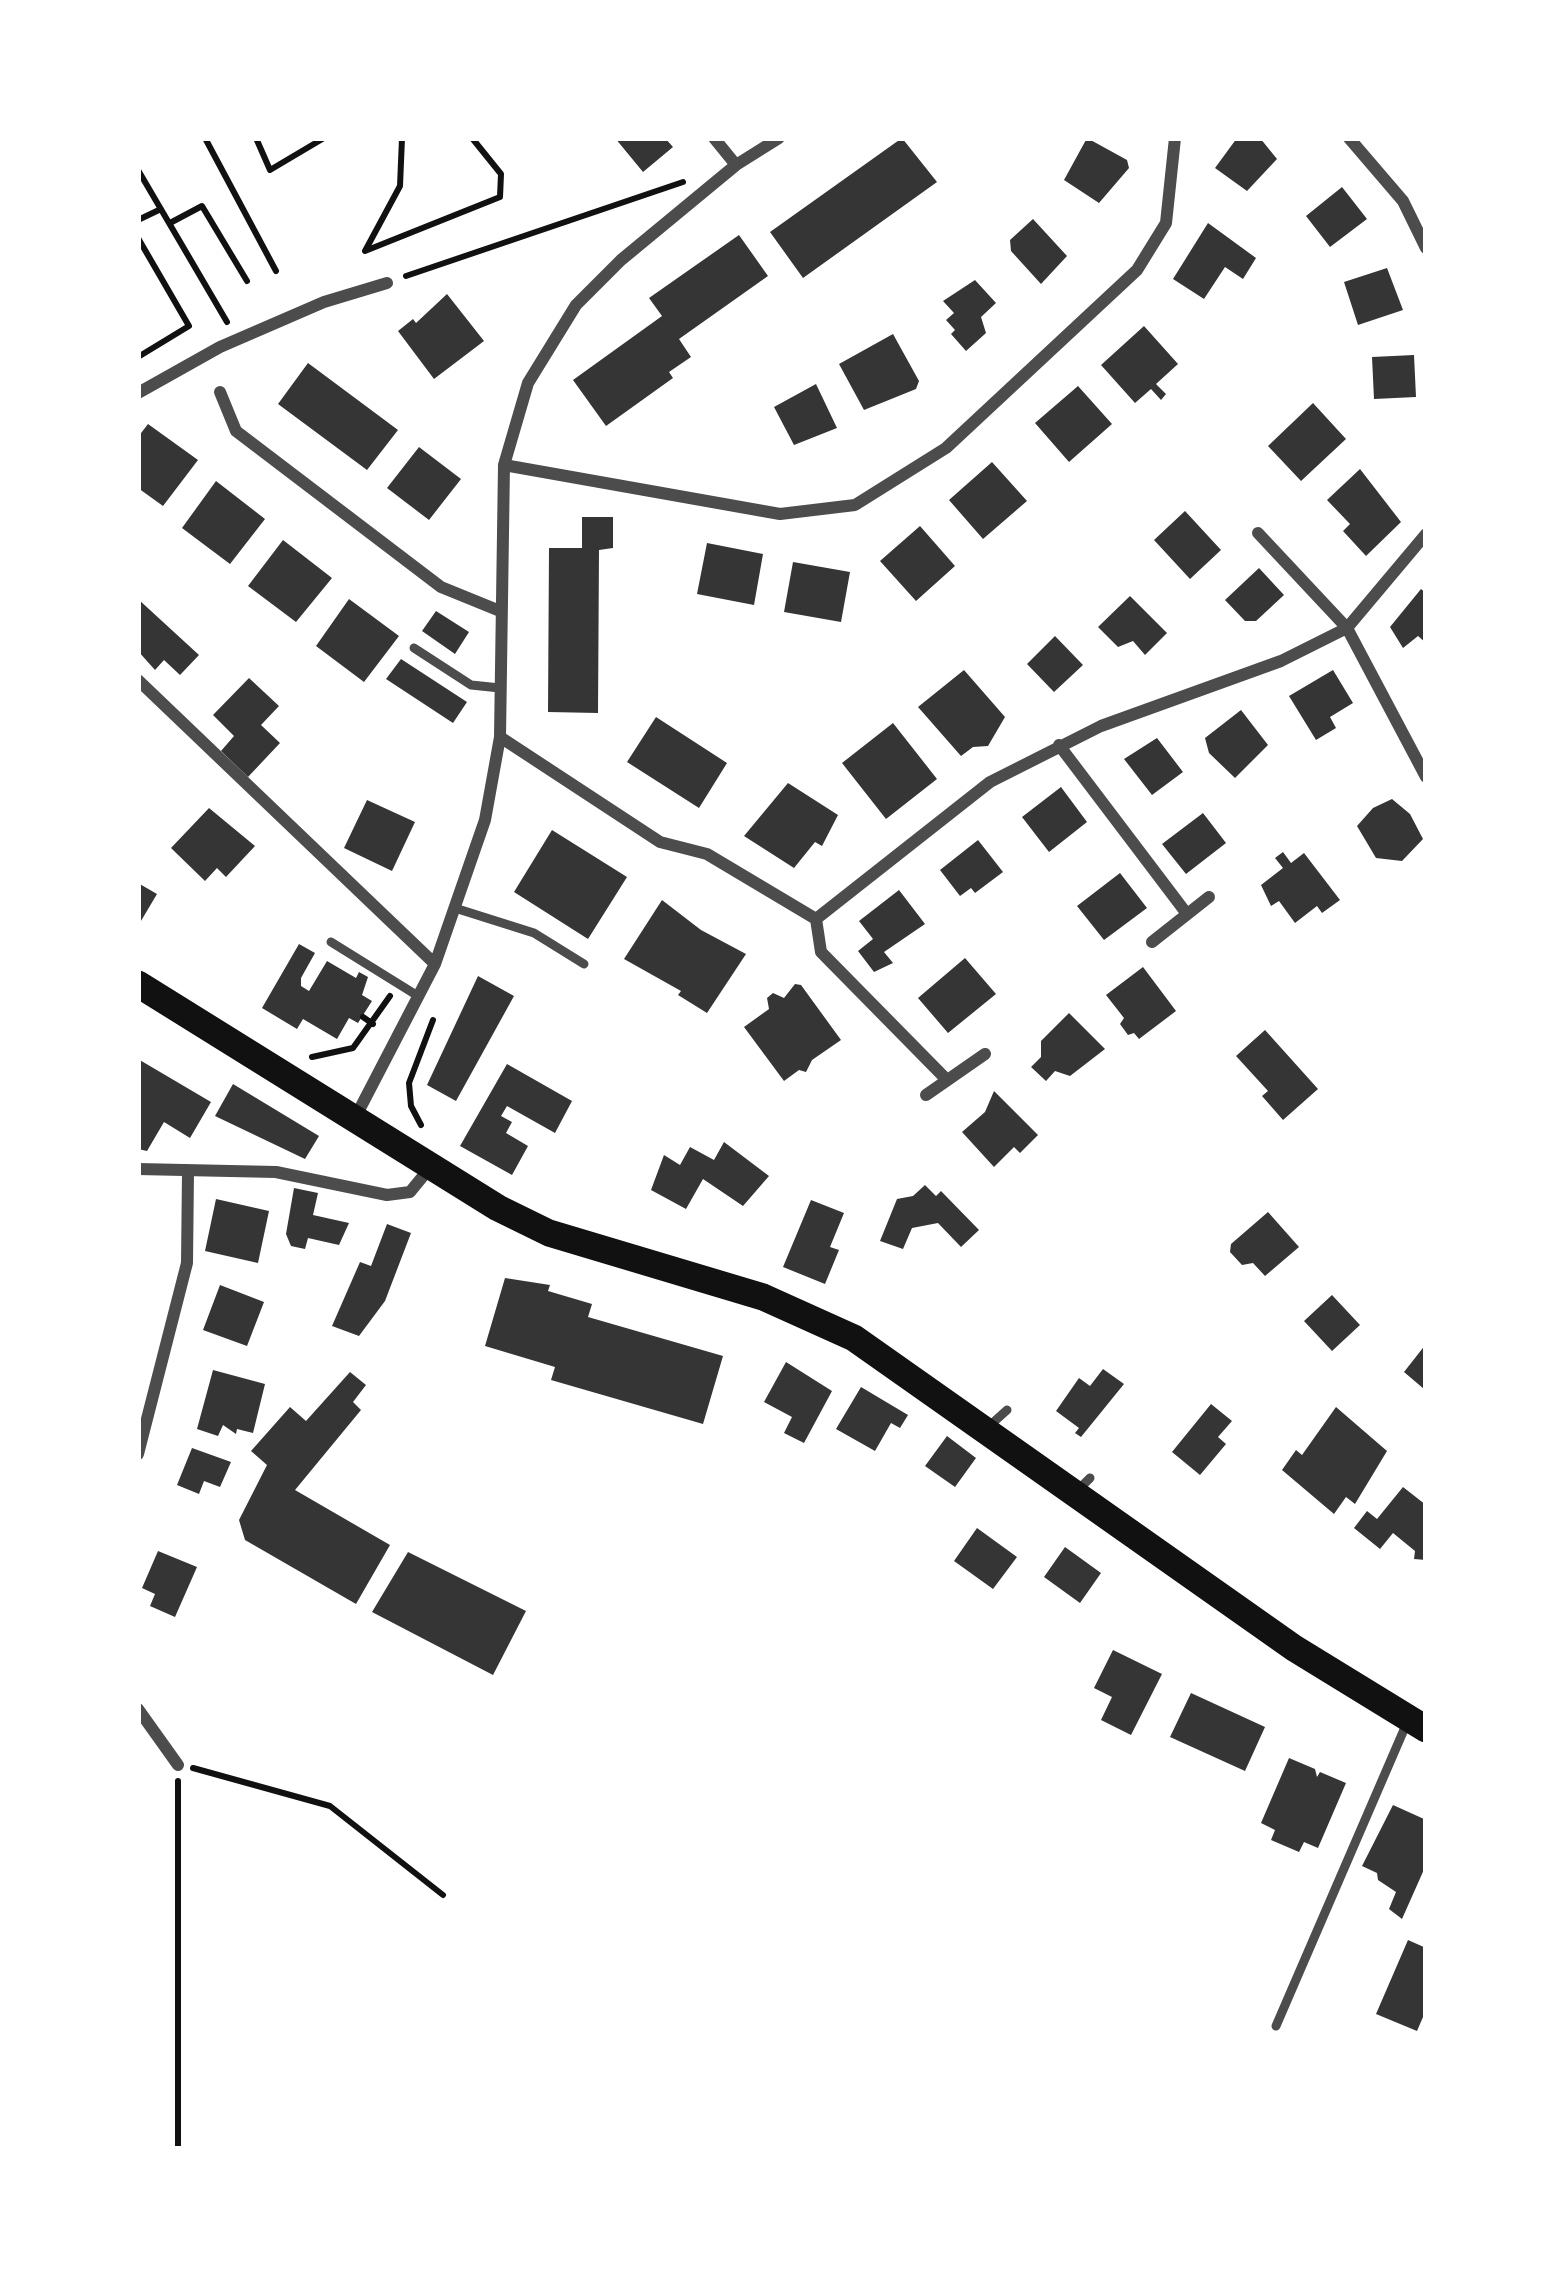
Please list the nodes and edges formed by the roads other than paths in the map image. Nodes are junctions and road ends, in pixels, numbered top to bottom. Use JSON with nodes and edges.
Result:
{"nodes":[{"id":1,"x":714,"y":138,"type":"edge"},
{"id":2,"x":779,"y":138,"type":"edge"},
{"id":3,"x":1175,"y":138,"type":"edge"},
{"id":4,"x":1348,"y":138,"type":"edge"},
{"id":5,"x":732,"y":169,"type":"junction"},
{"id":6,"x":1426,"y":248,"type":"edge"},
{"id":7,"x":387,"y":283,"type":"road end"},
{"id":8,"x":220,"y":392,"type":"dead end"},
{"id":9,"x":138,"y":393,"type":"edge"},
{"id":10,"x":504,"y":465,"type":"junction"},
{"id":11,"x":1258,"y":533,"type":"dead end"},
{"id":12,"x":1426,"y":534,"type":"edge"},
{"id":13,"x":500,"y":611,"type":"junction"},
{"id":14,"x":1347,"y":628,"type":"junction"},
{"id":15,"x":414,"y":648,"type":"dead end"},
{"id":16,"x":138,"y":680,"type":"edge"},
{"id":17,"x":500,"y":688,"type":"junction"},
{"id":18,"x":500,"y":736,"type":"junction"},
{"id":19,"x":1059,"y":745,"type":"junction"},
{"id":20,"x":1426,"y":776,"type":"edge"},
{"id":21,"x":1209,"y":897,"type":"dead end"},
{"id":22,"x":458,"y":909,"type":"junction"},
{"id":23,"x":1187,"y":914,"type":"junction"},
{"id":24,"x":816,"y":919,"type":"junction"},
{"id":25,"x":331,"y":942,"type":"dead end"},
{"id":26,"x":1152,"y":942,"type":"dead end"},
{"id":27,"x":435,"y":964,"type":"junction"},
{"id":28,"x":584,"y":964,"type":"dead end"},
{"id":29,"x":138,"y":984,"type":"edge"},
{"id":30,"x":418,"y":996,"type":"junction"},
{"id":31,"x":985,"y":1054,"type":"dead end"},
{"id":32,"x":947,"y":1081,"type":"junction"},
{"id":33,"x":926,"y":1095,"type":"dead end"},
{"id":34,"x":354,"y":1119,"type":"junction"},
{"id":35,"x":433,"y":1164,"type":"junction"},
{"id":36,"x":138,"y":1168,"type":"edge"},
{"id":37,"x":188,"y":1172,"type":"junction"},
{"id":38,"x":138,"y":1454,"type":"edge"},
{"id":39,"x":138,"y":1709,"type":"edge"},
{"id":40,"x":1417,"y":1724,"type":"edge"},
{"id":41,"x":178,"y":1765,"type":"road end"},
{"id":42,"x":1276,"y":2026,"type":"dead end"}],
"edges":[{"from":1,"to":5,"type":"street"},
{"from":2,"to":5,"type":"street"},
{"from":3,"to":10,"type":"street"},
{"from":4,"to":6,"type":"street"},
{"from":5,"to":10,"type":"street"},
{"from":7,"to":9,"type":"street"},
{"from":8,"to":13,"type":"street"},
{"from":10,"to":13,"type":"street"},
{"from":11,"to":14,"type":"street"},
{"from":12,"to":14,"type":"street"},
{"from":13,"to":17,"type":"street"},
{"from":14,"to":19,"type":"street"},
{"from":14,"to":20,"type":"street"},
{"from":15,"to":17,"type":"lane"},
{"from":16,"to":27,"type":"street"},
{"from":17,"to":18,"type":"street"},
{"from":18,"to":22,"type":"street"},
{"from":18,"to":24,"type":"street"},
{"from":19,"to":23,"type":"street"},
{"from":19,"to":24,"type":"street"},
{"from":21,"to":23,"type":"street"},
{"from":22,"to":27,"type":"street"},
{"from":22,"to":28,"type":"lane"},
{"from":23,"to":26,"type":"street"},
{"from":24,"to":32,"type":"street"},
{"from":25,"to":30,"type":"lane"},
{"from":27,"to":30,"type":"street"},
{"from":29,"to":34,"type":"main road"},
{"from":30,"to":34,"type":"street"},
{"from":31,"to":32,"type":"street"},
{"from":32,"to":33,"type":"street"},
{"from":34,"to":35,"type":"main road"},
{"from":35,"to":37,"type":"street"},
{"from":35,"to":40,"type":"main road"},
{"from":36,"to":37,"type":"street"},
{"from":37,"to":38,"type":"street"},
{"from":39,"to":41,"type":"street"},
{"from":40,"to":42,"type":"lane"}]}
